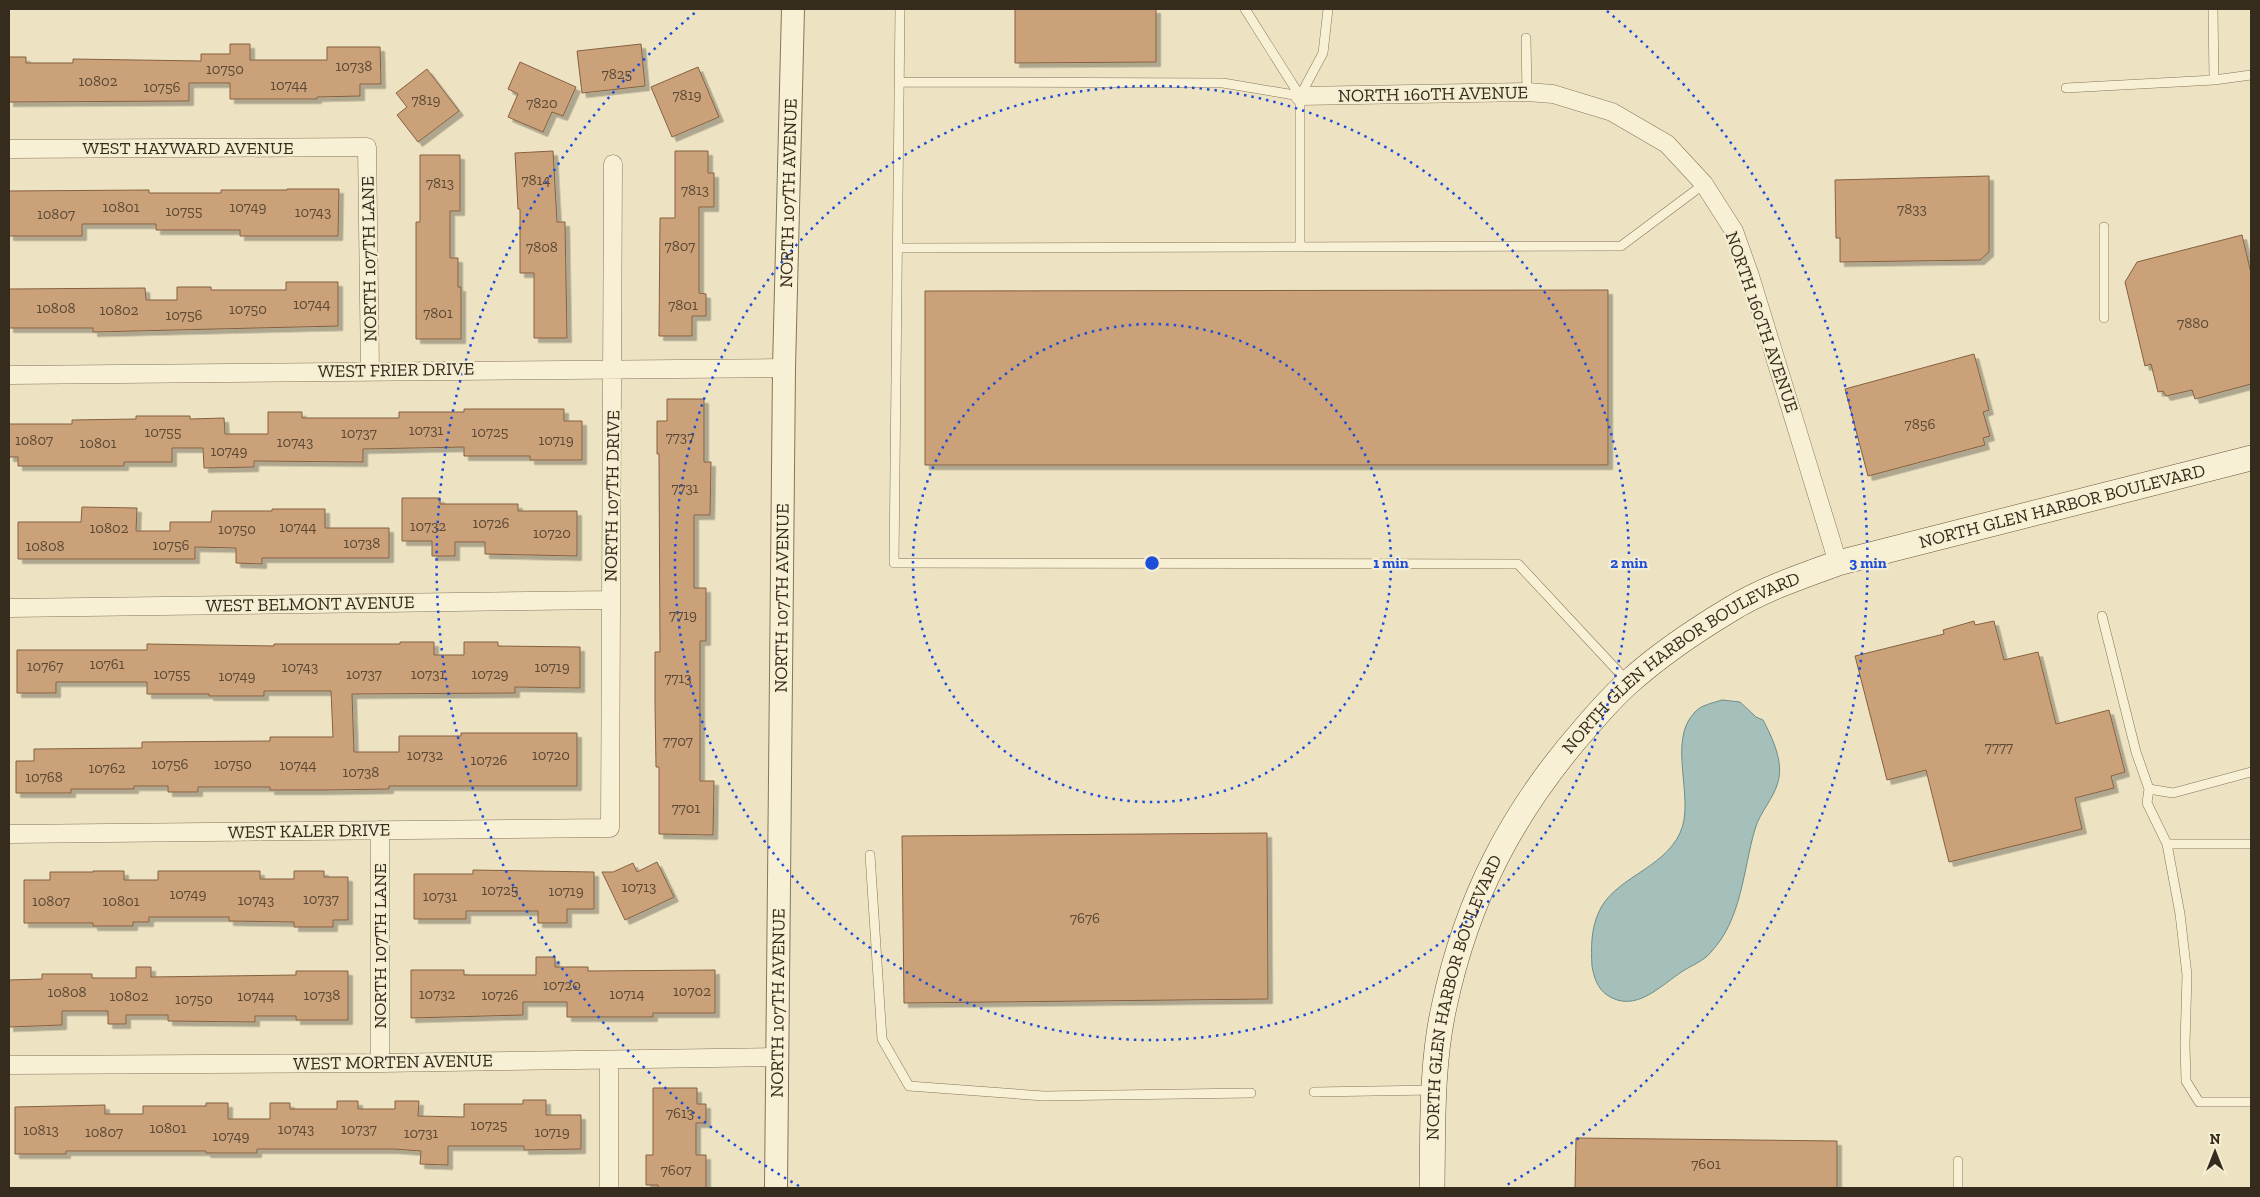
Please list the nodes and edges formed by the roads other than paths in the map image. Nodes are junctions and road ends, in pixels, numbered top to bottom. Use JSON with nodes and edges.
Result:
{"nodes":[{"id":1,"x":793,"y":9,"type":"edge"},
{"id":2,"x":900,"y":9,"type":"edge"},
{"id":3,"x":1245,"y":9,"type":"edge"},
{"id":4,"x":1328,"y":9,"type":"edge"},
{"id":5,"x":2213,"y":9,"type":"edge"},
{"id":6,"x":1526,"y":38,"type":"dead end"},
{"id":7,"x":2251,"y":75,"type":"edge"},
{"id":8,"x":2214,"y":80,"type":"junction"},
{"id":9,"x":899,"y":82,"type":"junction"},
{"id":10,"x":2066,"y":88,"type":"dead end"},
{"id":11,"x":1527,"y":92,"type":"junction"},
{"id":12,"x":1300,"y":96,"type":"junction"},
{"id":13,"x":367,"y":147,"type":"joint"},
{"id":14,"x":9,"y":149,"type":"edge"},
{"id":15,"x":613,"y":164,"type":"dead end"},
{"id":16,"x":1704,"y":184,"type":"junction"},
{"id":17,"x":2104,"y":227,"type":"dead end"},
{"id":18,"x":1300,"y":247,"type":"junction"},
{"id":19,"x":898,"y":248,"type":"junction"},
{"id":20,"x":2104,"y":318,"type":"dead end"},
{"id":21,"x":614,"y":368,"type":"junction"},
{"id":22,"x":784,"y":368,"type":"junction"},
{"id":23,"x":370,"y":371,"type":"junction"},
{"id":24,"x":9,"y":375,"type":"edge"},
{"id":25,"x":2251,"y":458,"type":"edge"},
{"id":26,"x":1838,"y":563,"type":"junction"},
{"id":27,"x":611,"y":600,"type":"junction"},
{"id":28,"x":9,"y":608,"type":"edge"},
{"id":29,"x":2102,"y":616,"type":"dead end"},
{"id":30,"x":1628,"y":682,"type":"junction"},
{"id":31,"x":2251,"y":772,"type":"edge"},
{"id":32,"x":2149,"y":789,"type":"junction"},
{"id":33,"x":610,"y":828,"type":"joint"},
{"id":34,"x":380,"y":830,"type":"junction"},
{"id":35,"x":9,"y":834,"type":"edge"},
{"id":36,"x":2167,"y":844,"type":"junction"},
{"id":37,"x":2251,"y":844,"type":"edge"},
{"id":38,"x":870,"y":855,"type":"dead end"},
{"id":39,"x":778,"y":1057,"type":"junction"},
{"id":40,"x":609,"y":1060,"type":"junction"},
{"id":41,"x":380,"y":1063,"type":"junction"},
{"id":42,"x":9,"y":1065,"type":"edge"},
{"id":43,"x":1435,"y":1090,"type":"junction"},
{"id":44,"x":1251,"y":1092,"type":"dead end"},
{"id":45,"x":1314,"y":1092,"type":"dead end"},
{"id":46,"x":2251,"y":1102,"type":"edge"},
{"id":47,"x":1958,"y":1161,"type":"dead end"},
{"id":48,"x":609,"y":1188,"type":"edge"},
{"id":49,"x":776,"y":1188,"type":"edge"},
{"id":50,"x":1432,"y":1188,"type":"edge"},
{"id":51,"x":1958,"y":1188,"type":"edge"}],
"edges":[{"from":1,"to":22,"type":"street","name":"NORTH 107TH AVENUE"},
{"from":2,"to":9,"type":"lane"},
{"from":3,"to":12,"type":"lane"},
{"from":4,"to":12,"type":"lane"},
{"from":5,"to":8,"type":"lane"},
{"from":6,"to":11,"type":"lane"},
{"from":7,"to":8,"type":"lane"},
{"from":8,"to":10,"type":"lane"},
{"from":9,"to":12,"type":"lane"},
{"from":9,"to":19,"type":"lane"},
{"from":11,"to":12,"type":"street","name":"NORTH 160TH AVENUE"},
{"from":11,"to":16,"type":"street","name":"NORTH 160TH AVENUE"},
{"from":12,"to":18,"type":"lane"},
{"from":13,"to":14,"type":"street","name":"WEST HAYWARD AVENUE"},
{"from":13,"to":23,"type":"street","name":"NORTH 107TH LANE"},
{"from":15,"to":21,"type":"street","name":"NORTH 107TH DRIVE"},
{"from":16,"to":18,"type":"lane"},
{"from":16,"to":26,"type":"street","name":"NORTH 160TH AVENUE"},
{"from":17,"to":20,"type":"lane"},
{"from":18,"to":19,"type":"lane"},
{"from":19,"to":30,"type":"lane"},
{"from":21,"to":22,"type":"street","name":"WEST FRIER DRIVE"},
{"from":21,"to":23,"type":"street","name":"WEST FRIER DRIVE"},
{"from":21,"to":27,"type":"street","name":"NORTH 107TH DRIVE"},
{"from":22,"to":39,"type":"street","name":"NORTH 107TH AVENUE"},
{"from":23,"to":24,"type":"street","name":"WEST FRIER DRIVE"},
{"from":25,"to":26,"type":"main road","name":"NORTH GLEN HARBOR BOULEVARD"},
{"from":26,"to":30,"type":"main road","name":"NORTH GLEN HARBOR BOULEVARD"},
{"from":27,"to":28,"type":"street","name":"WEST BELMONT AVENUE"},
{"from":27,"to":33,"type":"street","name":"NORTH 107TH DRIVE"},
{"from":29,"to":32,"type":"lane"},
{"from":30,"to":43,"type":"main road","name":"NORTH GLEN HARBOR BOULEVARD"},
{"from":31,"to":32,"type":"lane"},
{"from":32,"to":36,"type":"lane"},
{"from":33,"to":34,"type":"street","name":"WEST KALER DRIVE"},
{"from":34,"to":35,"type":"street","name":"WEST KALER DRIVE"},
{"from":34,"to":41,"type":"street","name":"NORTH 107TH LANE"},
{"from":36,"to":37,"type":"lane"},
{"from":36,"to":46,"type":"lane"},
{"from":38,"to":44,"type":"lane"},
{"from":39,"to":40,"type":"street","name":"WEST MORTEN AVENUE"},
{"from":39,"to":49,"type":"street","name":"NORTH 107TH AVENUE"},
{"from":40,"to":41,"type":"street","name":"WEST MORTEN AVENUE"},
{"from":40,"to":48,"type":"street"},
{"from":41,"to":42,"type":"street","name":"WEST MORTEN AVENUE"},
{"from":43,"to":45,"type":"lane"},
{"from":43,"to":50,"type":"main road","name":"NORTH GLEN HARBOR BOULEVARD"},
{"from":47,"to":51,"type":"lane"}]}
